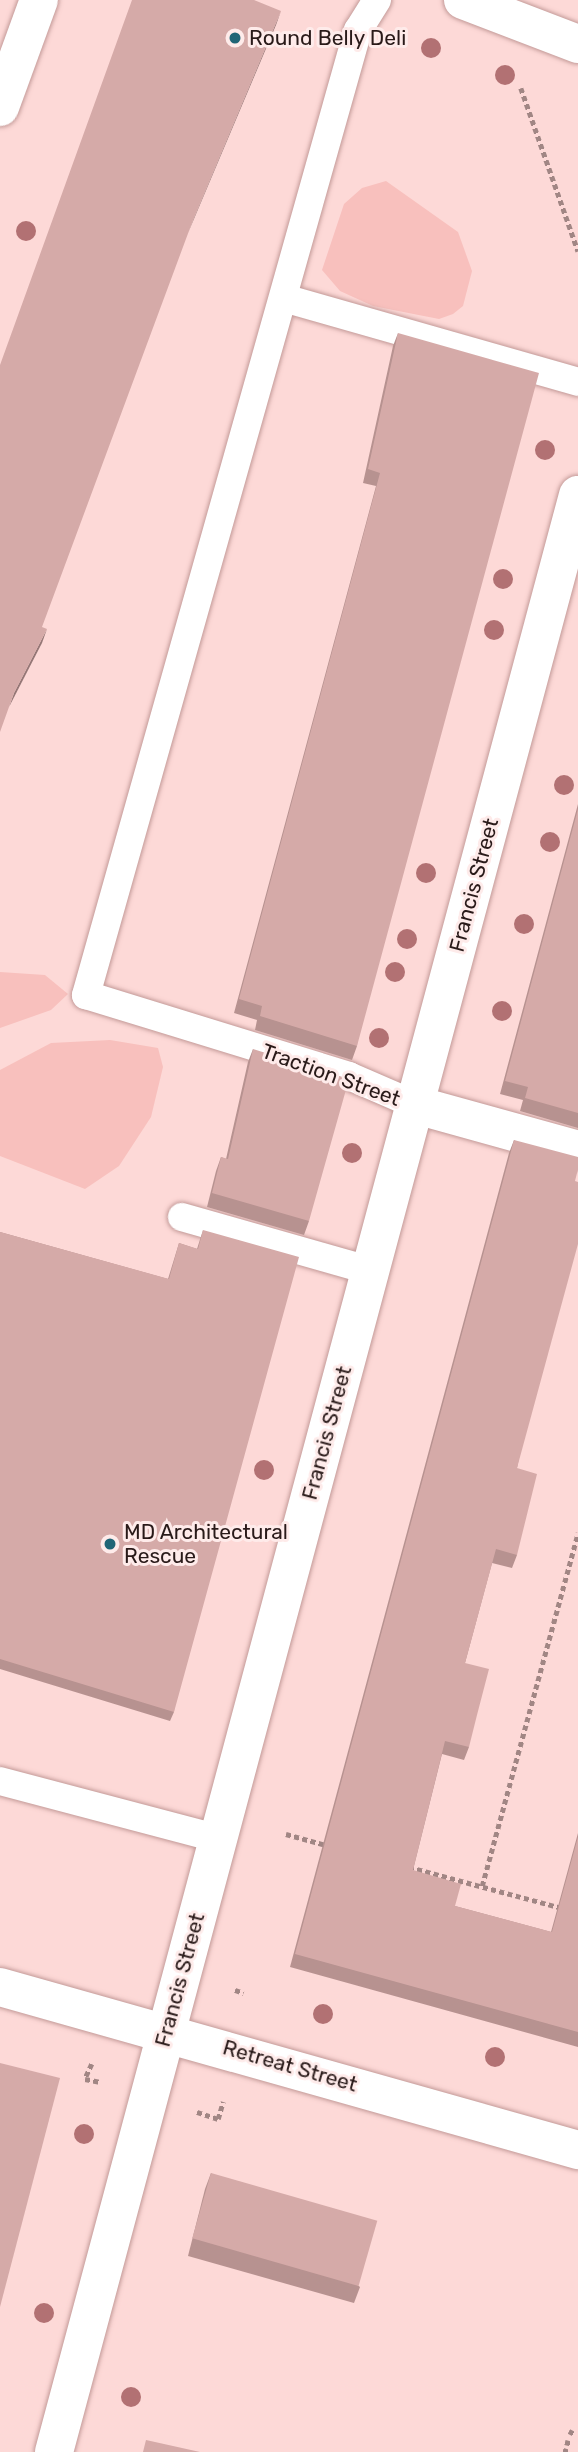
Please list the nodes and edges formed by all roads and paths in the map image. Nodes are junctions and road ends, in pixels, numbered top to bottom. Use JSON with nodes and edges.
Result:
{"nodes":[{"id":1,"x":39,"y":0,"type":"edge"},
{"id":2,"x":377,"y":0,"type":"edge"},
{"id":3,"x":463,"y":0,"type":"edge"},
{"id":4,"x":578,"y":44,"type":"edge"},
{"id":5,"x":521,"y":88,"type":"dead end"},
{"id":6,"x":0,"y":107,"type":"edge"},
{"id":7,"x":578,"y":251,"type":"edge"},
{"id":8,"x":284,"y":298,"type":"junction"},
{"id":9,"x":578,"y":382,"type":"edge"},
{"id":10,"x":578,"y":495,"type":"edge"},
{"id":11,"x":416,"y":1105,"type":"junction"},
{"id":12,"x":578,"y":1150,"type":"edge"},
{"id":13,"x":181,"y":1217,"type":"dead end"},
{"id":14,"x":371,"y":1271,"type":"junction"},
{"id":15,"x":578,"y":1533,"type":"edge"},
{"id":16,"x":0,"y":1781,"type":"edge"},
{"id":17,"x":286,"y":1834,"type":"dead end"},
{"id":18,"x":219,"y":1839,"type":"junction"},
{"id":19,"x":338,"y":1848,"type":"edge"},
{"id":20,"x":403,"y":1866,"type":"edge"},
{"id":21,"x":482,"y":1886,"type":"junction"},
{"id":22,"x":566,"y":1909,"type":"edge"},
{"id":23,"x":0,"y":1987,"type":"edge"},
{"id":24,"x":235,"y":1990,"type":"dead end"},
{"id":25,"x":244,"y":1993,"type":"dead end"},
{"id":26,"x":166,"y":2031,"type":"junction"},
{"id":27,"x":92,"y":2063,"type":"dead end"},
{"id":28,"x":106,"y":2083,"type":"dead end"},
{"id":29,"x":224,"y":2099,"type":"dead end"},
{"id":30,"x":196,"y":2112,"type":"dead end"},
{"id":31,"x":578,"y":2150,"type":"edge"},
{"id":32,"x":565,"y":2442,"type":"dead end"},
{"id":33,"x":573,"y":2444,"type":"dead end"},
{"id":34,"x":563,"y":2449,"type":"dead end"},
{"id":35,"x":54,"y":2452,"type":"edge"},
{"id":36,"x":570,"y":2452,"type":"edge"}],
"edges":[{"from":1,"to":6,"type":"street"},
{"from":2,"to":8,"type":"lane"},
{"from":3,"to":4,"type":"street"},
{"from":5,"to":7,"type":"path"},
{"from":8,"to":9,"type":"lane"},
{"from":8,"to":11,"type":"lane","name":"Traction Street"},
{"from":10,"to":11,"type":"street","name":"Francis Street"},
{"from":11,"to":12,"type":"street","name":"Traction Street"},
{"from":11,"to":14,"type":"street","name":"Francis Street"},
{"from":13,"to":14,"type":"lane"},
{"from":14,"to":18,"type":"street","name":"Francis Street"},
{"from":15,"to":21,"type":"path"},
{"from":16,"to":18,"type":"lane"},
{"from":17,"to":19,"type":"path"},
{"from":18,"to":26,"type":"street","name":"Francis Street"},
{"from":20,"to":21,"type":"path"},
{"from":21,"to":22,"type":"path"},
{"from":23,"to":26,"type":"street","name":"Retreat Street"},
{"from":24,"to":25,"type":"path"},
{"from":26,"to":31,"type":"street","name":"Retreat Street"},
{"from":26,"to":35,"type":"street","name":"Francis Street"},
{"from":27,"to":28,"type":"path"},
{"from":29,"to":30,"type":"path"},
{"from":32,"to":33,"type":"path"},
{"from":34,"to":36,"type":"path"}]}
